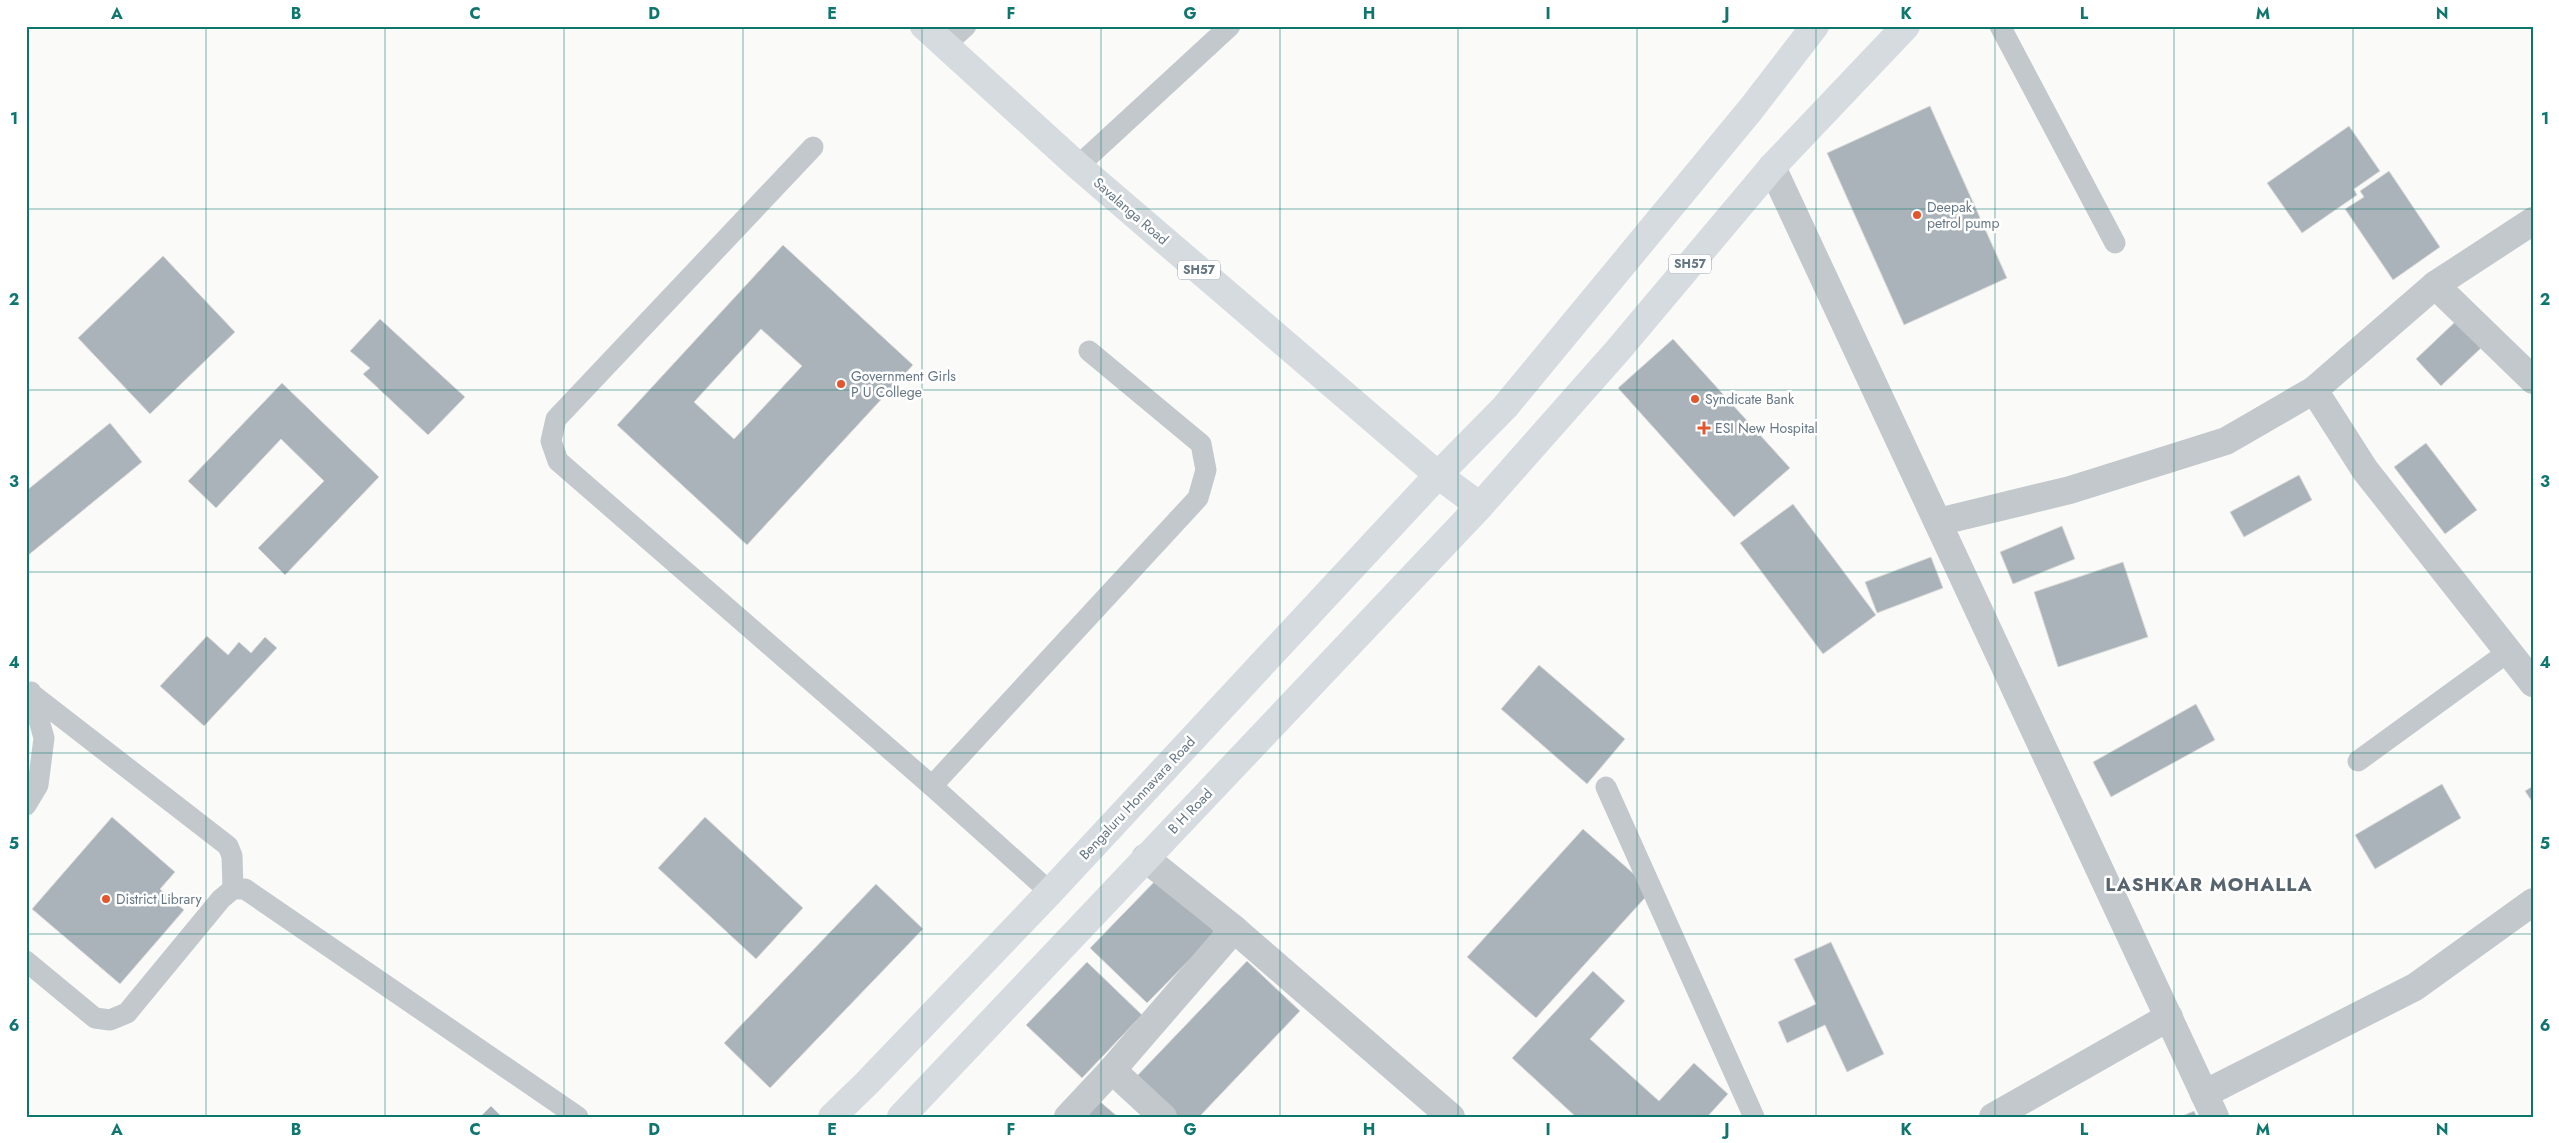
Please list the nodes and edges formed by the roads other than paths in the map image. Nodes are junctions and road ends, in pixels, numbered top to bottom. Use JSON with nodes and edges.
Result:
{"nodes":[{"id":1,"x":924,"y":26,"type":"edge"},
{"id":2,"x":966,"y":26,"type":"edge"},
{"id":3,"x":1230,"y":26,"type":"edge"},
{"id":4,"x":1814,"y":26,"type":"edge"},
{"id":5,"x":1906,"y":26,"type":"edge"},
{"id":6,"x":2000,"y":26,"type":"edge"},
{"id":7,"x":946,"y":45,"type":"junction"},
{"id":8,"x":813,"y":147,"type":"dead end"},
{"id":9,"x":1078,"y":166,"type":"junction"},
{"id":10,"x":1772,"y":166,"type":"junction"},
{"id":11,"x":2533,"y":221,"type":"edge"},
{"id":12,"x":2114,"y":243,"type":"dead end"},
{"id":13,"x":2435,"y":285,"type":"junction"},
{"id":14,"x":1089,"y":351,"type":"dead end"},
{"id":15,"x":2533,"y":380,"type":"edge"},
{"id":16,"x":2314,"y":390,"type":"junction"},
{"id":17,"x":1438,"y":475,"type":"junction"},
{"id":18,"x":1480,"y":506,"type":"junction"},
{"id":19,"x":1938,"y":522,"type":"junction"},
{"id":20,"x":2508,"y":652,"type":"junction"},
{"id":21,"x":2533,"y":683,"type":"edge"},
{"id":22,"x":29,"y":690,"type":"edge"},
{"id":23,"x":2358,"y":761,"type":"dead end"},
{"id":24,"x":932,"y":786,"type":"junction"},
{"id":25,"x":1606,"y":787,"type":"dead end"},
{"id":26,"x":26,"y":805,"type":"edge"},
{"id":27,"x":1145,"y":858,"type":"junction"},
{"id":28,"x":233,"y":889,"type":"junction"},
{"id":29,"x":1050,"y":892,"type":"junction"},
{"id":30,"x":2533,"y":902,"type":"edge"},
{"id":31,"x":1234,"y":929,"type":"junction"},
{"id":32,"x":26,"y":961,"type":"edge"},
{"id":33,"x":2169,"y":1017,"type":"junction"},
{"id":34,"x":1112,"y":1070,"type":"junction"},
{"id":35,"x":2209,"y":1105,"type":"edge"},
{"id":36,"x":578,"y":1117,"type":"edge"},
{"id":37,"x":832,"y":1117,"type":"edge"},
{"id":38,"x":901,"y":1117,"type":"edge"},
{"id":39,"x":1068,"y":1117,"type":"edge"},
{"id":40,"x":1164,"y":1117,"type":"edge"},
{"id":41,"x":1451,"y":1117,"type":"edge"},
{"id":42,"x":1754,"y":1117,"type":"edge"},
{"id":43,"x":1993,"y":1117,"type":"edge"}],
"edges":[{"from":1,"to":7,"type":"main road","name":"Savalanga Road","number":"SH57"},
{"from":2,"to":7,"type":"lane"},
{"from":3,"to":9,"type":"lane"},
{"from":4,"to":17,"type":"main road","name":"Bengaluru Honnavara Road"},
{"from":5,"to":10,"type":"main road","number":"SH57"},
{"from":6,"to":12,"type":"lane"},
{"from":7,"to":9,"type":"main road","name":"Savalanga Road","number":"SH57"},
{"from":8,"to":24,"type":"lane"},
{"from":9,"to":17,"type":"main road","name":"Savalanga Road","number":"SH57"},
{"from":10,"to":18,"type":"main road","number":"SH57"},
{"from":10,"to":19,"type":"street"},
{"from":11,"to":13,"type":"street"},
{"from":13,"to":15,"type":"street"},
{"from":13,"to":16,"type":"street"},
{"from":14,"to":24,"type":"lane"},
{"from":16,"to":19,"type":"street"},
{"from":16,"to":20,"type":"street"},
{"from":17,"to":18,"type":"main road","name":"Savalanga Road","number":"SH57"},
{"from":17,"to":29,"type":"main road","name":"Bengaluru Honnavara Road"},
{"from":18,"to":27,"type":"main road","name":"B H Road"},
{"from":19,"to":33,"type":"street"},
{"from":20,"to":21,"type":"street"},
{"from":20,"to":23,"type":"lane"},
{"from":22,"to":26,"type":"lane"},
{"from":22,"to":28,"type":"lane"},
{"from":24,"to":29,"type":"lane"},
{"from":25,"to":42,"type":"lane"},
{"from":27,"to":31,"type":"street"},
{"from":27,"to":38,"type":"main road","name":"B H Road"},
{"from":28,"to":32,"type":"lane"},
{"from":28,"to":36,"type":"lane"},
{"from":29,"to":37,"type":"main road","name":"Bengaluru Honnavara Road"},
{"from":30,"to":35,"type":"street"},
{"from":31,"to":34,"type":"street"},
{"from":31,"to":41,"type":"street"},
{"from":33,"to":35,"type":"street"},
{"from":33,"to":43,"type":"street"},
{"from":34,"to":39,"type":"street"},
{"from":34,"to":40,"type":"street"}]}
